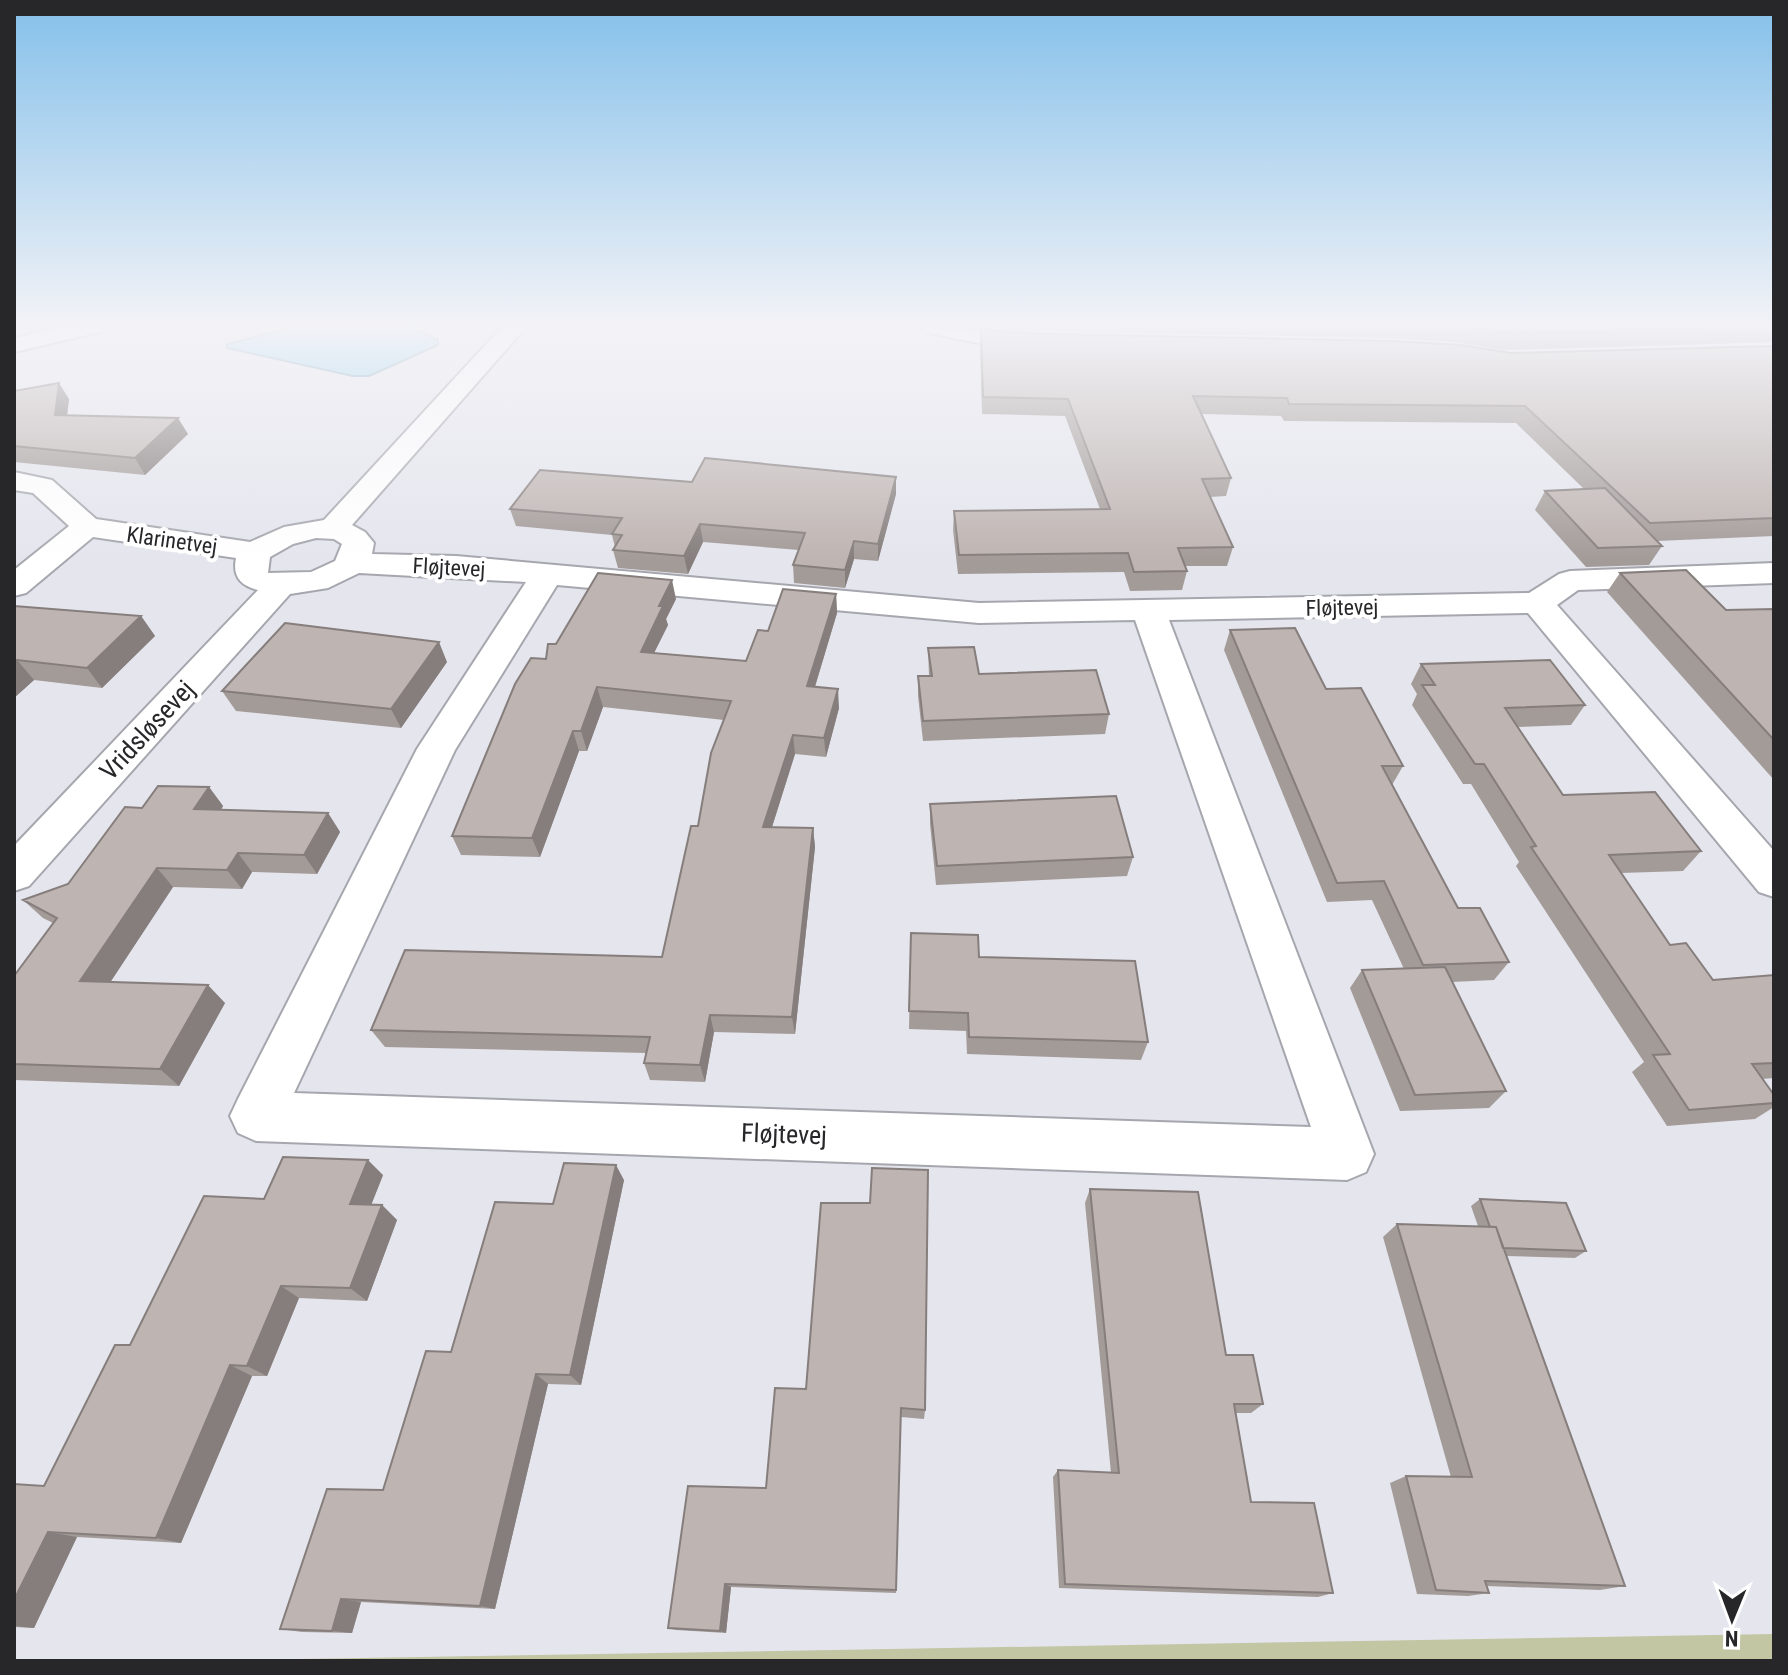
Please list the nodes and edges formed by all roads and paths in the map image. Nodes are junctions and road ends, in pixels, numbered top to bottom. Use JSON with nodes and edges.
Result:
{"nodes":[{"id":1,"x":444,"y":405,"type":"edge"},
{"id":2,"x":14,"y":481,"type":"edge"},
{"id":3,"x":87,"y":527,"type":"junction"},
{"id":4,"x":332,"y":529,"type":"junction"},
{"id":5,"x":256,"y":552,"type":"junction"},
{"id":6,"x":350,"y":563,"type":"junction"},
{"id":7,"x":1774,"y":573,"type":"edge"},
{"id":8,"x":547,"y":574,"type":"junction"},
{"id":9,"x":14,"y":586,"type":"edge"},
{"id":10,"x":280,"y":586,"type":"junction"},
{"id":11,"x":1537,"y":603,"type":"junction"},
{"id":12,"x":1148,"y":610,"type":"junction"},
{"id":13,"x":14,"y":874,"type":"edge"},
{"id":14,"x":1774,"y":880,"type":"edge"}],
"edges":[{"from":1,"to":4,"type":"street"},
{"from":2,"to":3,"type":"street"},
{"from":3,"to":5,"type":"street","name":"Klarinetvej"},
{"from":3,"to":9,"type":"street"},
{"from":4,"to":5,"type":"street"},
{"from":4,"to":6,"type":"street"},
{"from":5,"to":10,"type":"street"},
{"from":6,"to":8,"type":"street","name":"Fløjtevej"},
{"from":6,"to":10,"type":"street"},
{"from":7,"to":11,"type":"street"},
{"from":8,"to":12,"type":"street","name":"Fløjtevej"},
{"from":8,"to":12,"type":"street","name":"Fløjtevej"},
{"from":10,"to":13,"type":"street","name":"Vridsløsevej"},
{"from":11,"to":12,"type":"street","name":"Fløjtevej"},
{"from":11,"to":14,"type":"street"}]}
